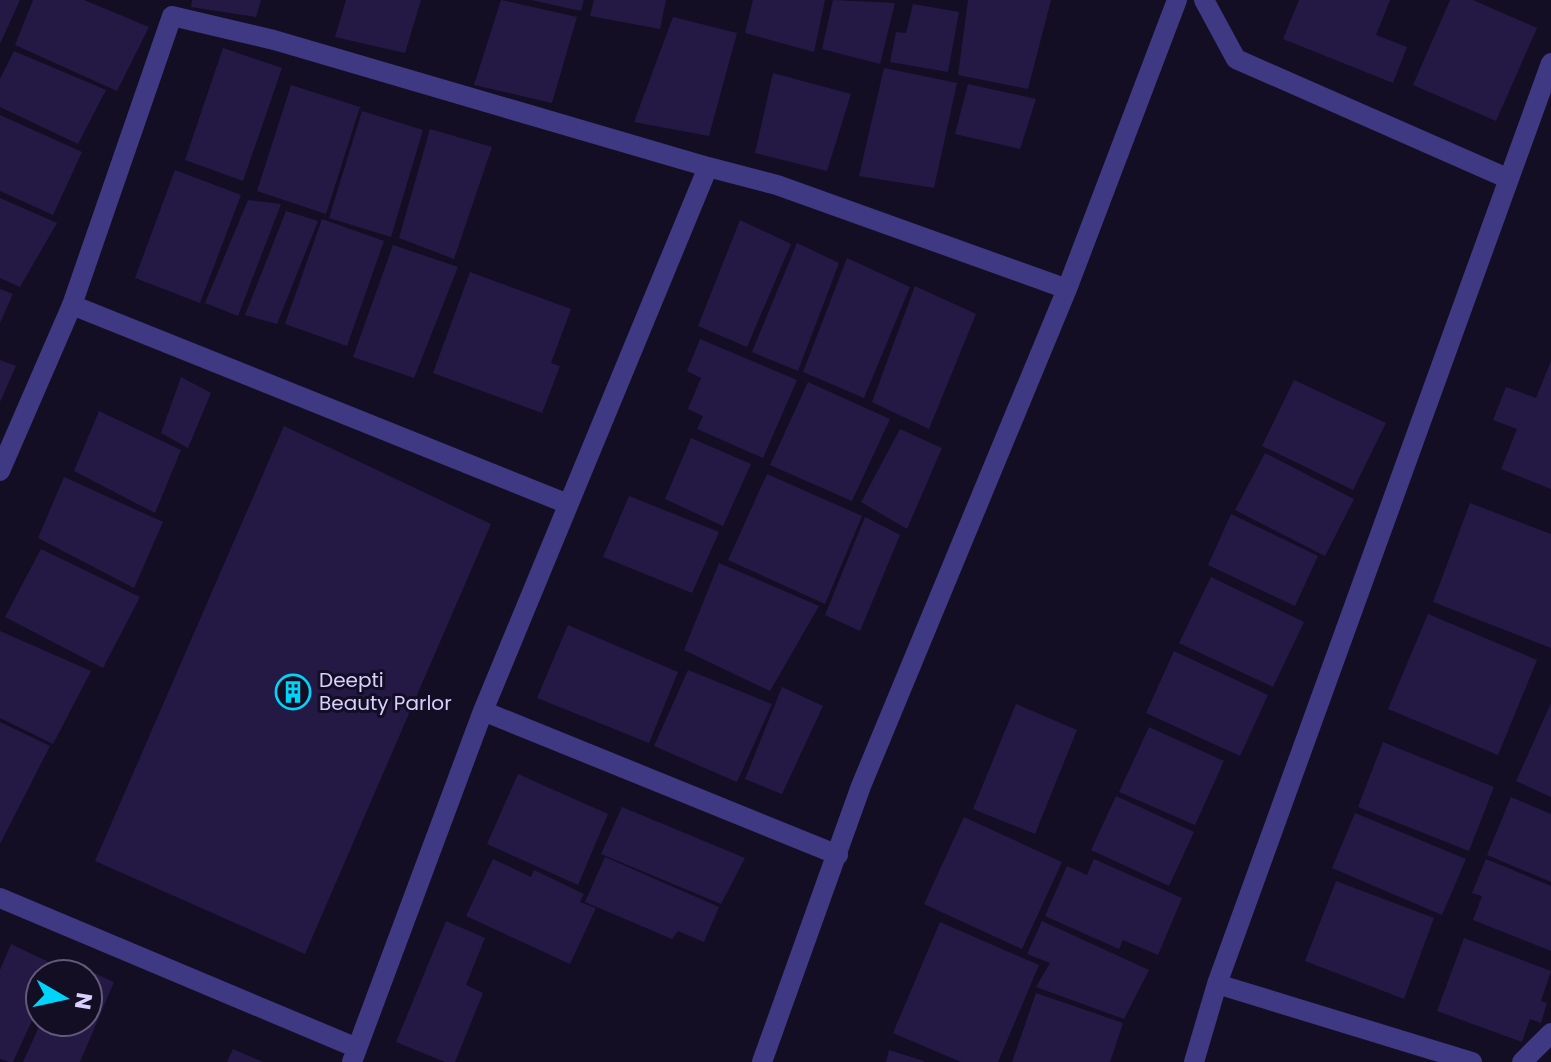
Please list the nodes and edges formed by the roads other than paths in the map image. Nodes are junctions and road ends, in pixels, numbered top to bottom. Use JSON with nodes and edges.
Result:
{"nodes":[{"id":1,"x":1177,"y":0,"type":"edge"},
{"id":2,"x":1204,"y":0,"type":"edge"},
{"id":3,"x":1551,"y":63,"type":"edge"},
{"id":4,"x":708,"y":167,"type":"junction"},
{"id":5,"x":1509,"y":179,"type":"junction"},
{"id":6,"x":1067,"y":289,"type":"junction"},
{"id":7,"x":72,"y":305,"type":"junction"},
{"id":8,"x":0,"y":471,"type":"edge"},
{"id":9,"x":568,"y":504,"type":"junction"},
{"id":10,"x":483,"y":711,"type":"junction"},
{"id":11,"x":838,"y":855,"type":"junction"},
{"id":12,"x":0,"y":898,"type":"edge"},
{"id":13,"x":1217,"y":984,"type":"junction"},
{"id":14,"x":1551,"y":1033,"type":"edge"},
{"id":15,"x":355,"y":1055,"type":"edge"},
{"id":16,"x":762,"y":1062,"type":"edge"},
{"id":17,"x":1194,"y":1062,"type":"edge"},
{"id":18,"x":1472,"y":1062,"type":"edge"},
{"id":19,"x":1522,"y":1062,"type":"edge"}],
"edges":[{"from":1,"to":6,"type":"street"},
{"from":2,"to":5,"type":"street"},
{"from":3,"to":5,"type":"street"},
{"from":4,"to":6,"type":"street"},
{"from":4,"to":7,"type":"street"},
{"from":4,"to":9,"type":"street"},
{"from":5,"to":13,"type":"street"},
{"from":6,"to":11,"type":"street"},
{"from":7,"to":8,"type":"street"},
{"from":7,"to":9,"type":"street"},
{"from":9,"to":10,"type":"street"},
{"from":10,"to":11,"type":"street"},
{"from":10,"to":15,"type":"street"},
{"from":11,"to":16,"type":"street"},
{"from":12,"to":15,"type":"street"},
{"from":13,"to":17,"type":"street"},
{"from":13,"to":18,"type":"street"},
{"from":14,"to":19,"type":"street"}]}
